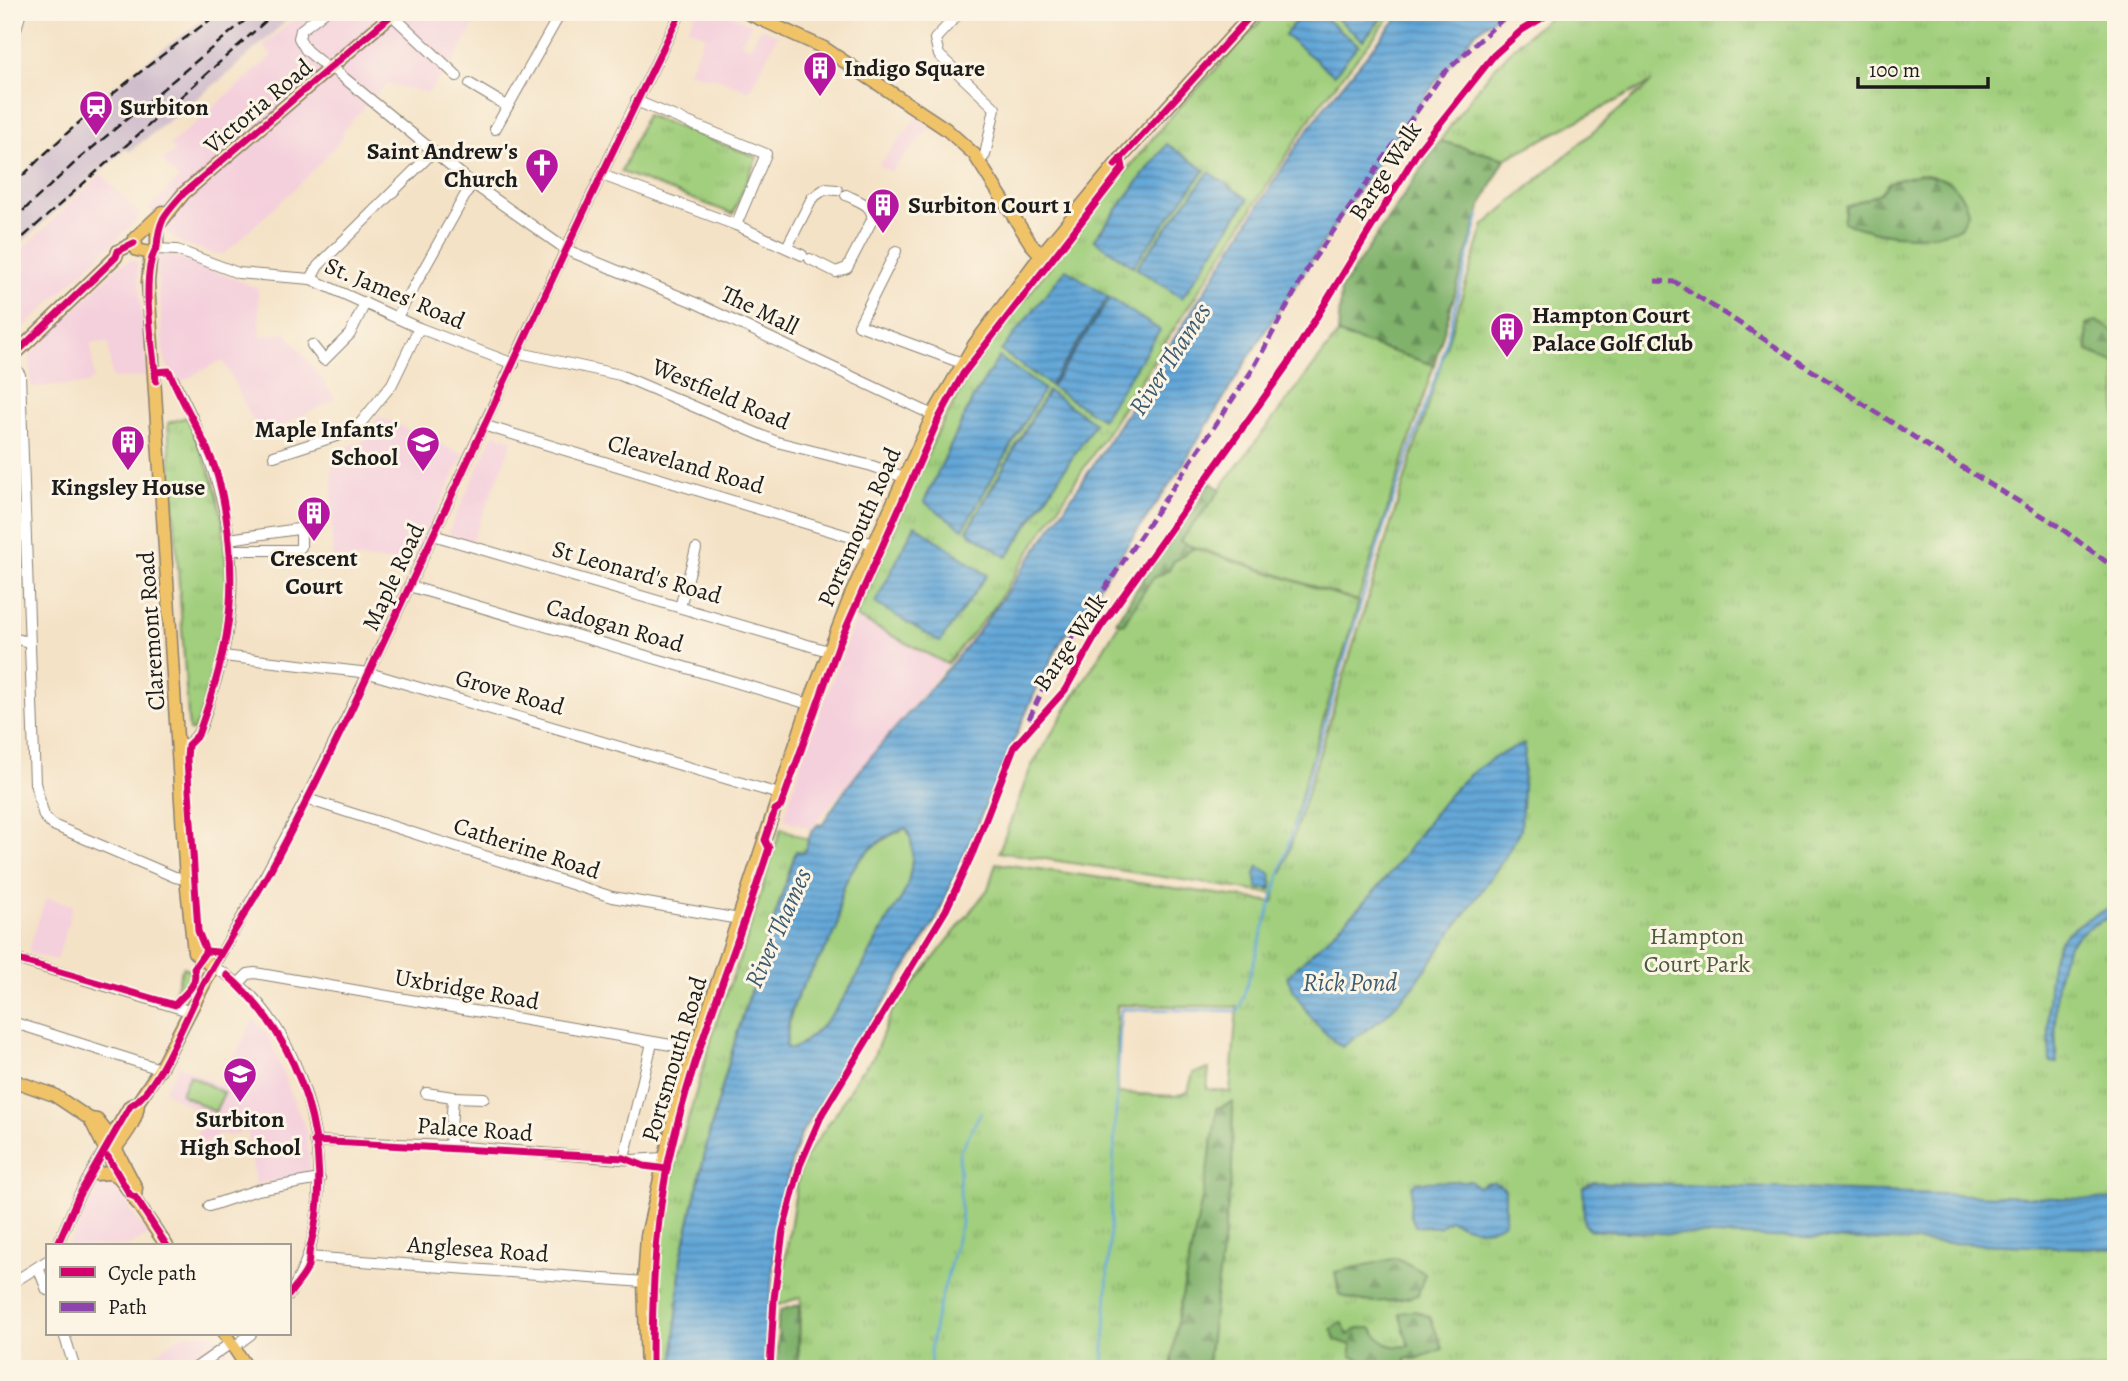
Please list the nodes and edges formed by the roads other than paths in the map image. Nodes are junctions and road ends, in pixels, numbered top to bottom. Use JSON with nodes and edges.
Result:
{"nodes":[{"id":1,"x":21,"y":12,"type":"edge"},
{"id":2,"x":324,"y":12,"type":"edge"},
{"id":3,"x":561,"y":12,"type":"edge"},
{"id":4,"x":681,"y":12,"type":"edge"},
{"id":5,"x":746,"y":12,"type":"edge"},
{"id":6,"x":960,"y":12,"type":"edge"},
{"id":7,"x":1254,"y":12,"type":"edge"},
{"id":8,"x":393,"y":14,"type":"edge"},
{"id":9,"x":12,"y":41,"type":"edge"},
{"id":10,"x":331,"y":69,"type":"junction"},
{"id":11,"x":457,"y":76,"type":"dead end"},
{"id":12,"x":470,"y":84,"type":"dead end"},
{"id":13,"x":636,"y":102,"type":"junction"},
{"id":14,"x":507,"y":106,"type":"junction"},
{"id":15,"x":495,"y":129,"type":"dead end"},
{"id":16,"x":433,"y":152,"type":"junction"},
{"id":17,"x":979,"y":162,"type":"junction"},
{"id":18,"x":602,"y":175,"type":"junction"},
{"id":19,"x":472,"y":183,"type":"junction"},
{"id":20,"x":736,"y":225,"type":"junction"},
{"id":21,"x":147,"y":244,"type":"junction"},
{"id":22,"x":787,"y":247,"type":"junction"},
{"id":23,"x":567,"y":250,"type":"junction"},
{"id":24,"x":896,"y":251,"type":"dead end"},
{"id":25,"x":1041,"y":255,"type":"junction"},
{"id":26,"x":311,"y":279,"type":"junction"},
{"id":27,"x":365,"y":303,"type":"junction"},
{"id":28,"x":397,"y":317,"type":"junction"},
{"id":29,"x":419,"y":328,"type":"junction"},
{"id":30,"x":312,"y":345,"type":"dead end"},
{"id":31,"x":520,"y":353,"type":"junction"},
{"id":32,"x":12,"y":357,"type":"edge"},
{"id":33,"x":12,"y":363,"type":"edge"},
{"id":34,"x":962,"y":363,"type":"junction"},
{"id":35,"x":514,"y":364,"type":"junction"},
{"id":36,"x":173,"y":379,"type":"dead end"},
{"id":37,"x":933,"y":415,"type":"junction"},
{"id":38,"x":485,"y":426,"type":"junction"},
{"id":39,"x":274,"y":456,"type":"dead end"},
{"id":40,"x":904,"y":477,"type":"junction"},
{"id":41,"x":433,"y":535,"type":"junction"},
{"id":42,"x":874,"y":544,"type":"junction"},
{"id":43,"x":230,"y":545,"type":"junction"},
{"id":44,"x":696,"y":549,"type":"dead end"},
{"id":45,"x":409,"y":586,"type":"junction"},
{"id":46,"x":680,"y":607,"type":"junction"},
{"id":47,"x":12,"y":638,"type":"edge"},
{"id":48,"x":29,"y":642,"type":"junction"},
{"id":49,"x":828,"y":650,"type":"junction"},
{"id":50,"x":223,"y":656,"type":"junction"},
{"id":51,"x":369,"y":673,"type":"junction"},
{"id":52,"x":809,"y":704,"type":"junction"},
{"id":53,"x":180,"y":747,"type":"junction"},
{"id":54,"x":779,"y":794,"type":"junction"},
{"id":55,"x":307,"y":799,"type":"junction"},
{"id":56,"x":186,"y":878,"type":"junction"},
{"id":57,"x":739,"y":919,"type":"junction"},
{"id":58,"x":12,"y":958,"type":"edge"},
{"id":59,"x":213,"y":967,"type":"junction"},
{"id":60,"x":238,"y":984,"type":"junction"},
{"id":61,"x":189,"y":1011,"type":"junction"},
{"id":62,"x":12,"y":1022,"type":"edge"},
{"id":63,"x":652,"y":1043,"type":"junction"},
{"id":64,"x":694,"y":1049,"type":"junction"},
{"id":65,"x":160,"y":1069,"type":"junction"},
{"id":66,"x":12,"y":1080,"type":"edge"},
{"id":67,"x":426,"y":1093,"type":"dead end"},
{"id":68,"x":453,"y":1097,"type":"junction"},
{"id":69,"x":484,"y":1098,"type":"dead end"},
{"id":70,"x":314,"y":1141,"type":"junction"},
{"id":71,"x":450,"y":1146,"type":"junction"},
{"id":72,"x":110,"y":1149,"type":"junction"},
{"id":73,"x":624,"y":1158,"type":"junction"},
{"id":74,"x":663,"y":1158,"type":"junction"},
{"id":75,"x":96,"y":1174,"type":"junction"},
{"id":76,"x":119,"y":1177,"type":"junction"},
{"id":77,"x":320,"y":1179,"type":"junction"},
{"id":78,"x":135,"y":1197,"type":"junction"},
{"id":79,"x":209,"y":1206,"type":"dead end"},
{"id":80,"x":75,"y":1209,"type":"junction"},
{"id":81,"x":58,"y":1244,"type":"edge"},
{"id":82,"x":166,"y":1244,"type":"edge"},
{"id":83,"x":308,"y":1257,"type":"junction"},
{"id":84,"x":43,"y":1264,"type":"edge"},
{"id":85,"x":14,"y":1278,"type":"edge"},
{"id":86,"x":644,"y":1282,"type":"junction"},
{"id":87,"x":46,"y":1284,"type":"edge"},
{"id":88,"x":290,"y":1293,"type":"edge"},
{"id":89,"x":65,"y":1336,"type":"edge"},
{"id":90,"x":230,"y":1341,"type":"edge"},
{"id":91,"x":75,"y":1369,"type":"edge"},
{"id":92,"x":194,"y":1369,"type":"edge"},
{"id":93,"x":248,"y":1369,"type":"edge"},
{"id":94,"x":647,"y":1369,"type":"edge"}],
"edges":[{"from":1,"to":9,"type":"street"},
{"from":2,"to":10,"type":"street","name":"The Mall"},
{"from":3,"to":14,"type":"street"},
{"from":4,"to":13,"type":"street","name":"Maple Road"},
{"from":5,"to":17,"type":"main road"},
{"from":6,"to":17,"type":"street"},
{"from":7,"to":25,"type":"main road","name":"Portsmouth Road"},
{"from":8,"to":10,"type":"main road","name":"Victoria Road"},
{"from":8,"to":11,"type":"street"},
{"from":10,"to":16,"type":"street","name":"The Mall"},
{"from":10,"to":21,"type":"main road","name":"Victoria Road"},
{"from":12,"to":14,"type":"street"},
{"from":13,"to":18,"type":"street","name":"Maple Road"},
{"from":13,"to":20,"type":"street"},
{"from":14,"to":15,"type":"street"},
{"from":16,"to":19,"type":"street","name":"The Mall"},
{"from":16,"to":26,"type":"street"},
{"from":17,"to":25,"type":"main road"},
{"from":18,"to":20,"type":"street"},
{"from":18,"to":23,"type":"street","name":"Maple Road"},
{"from":19,"to":23,"type":"street","name":"The Mall"},
{"from":19,"to":28,"type":"street"},
{"from":20,"to":22,"type":"street"},
{"from":21,"to":26,"type":"street","name":"St. James' Road"},
{"from":21,"to":32,"type":"main road","name":"Victoria Road"},
{"from":21,"to":53,"type":"main road","name":"Claremont Road"},
{"from":22,"to":22,"type":"street"},
{"from":23,"to":31,"type":"street","name":"Maple Road"},
{"from":23,"to":37,"type":"street","name":"The Mall"},
{"from":24,"to":34,"type":"street"},
{"from":25,"to":34,"type":"main road","name":"Portsmouth Road"},
{"from":26,"to":27,"type":"street","name":"St. James' Road"},
{"from":27,"to":28,"type":"street","name":"St. James' Road"},
{"from":27,"to":30,"type":"street"},
{"from":28,"to":29,"type":"street","name":"St. James' Road"},
{"from":29,"to":35,"type":"street","name":"St. James' Road"},
{"from":29,"to":39,"type":"street"},
{"from":31,"to":35,"type":"street","name":"Maple Road"},
{"from":31,"to":40,"type":"street","name":"Westfield Road"},
{"from":33,"to":48,"type":"street"},
{"from":34,"to":37,"type":"main road","name":"Portsmouth Road"},
{"from":35,"to":38,"type":"street","name":"Maple Road"},
{"from":36,"to":43,"type":"street"},
{"from":37,"to":40,"type":"main road","name":"Portsmouth Road"},
{"from":38,"to":41,"type":"street","name":"Maple Road"},
{"from":38,"to":42,"type":"street","name":"Cleaveland Road"},
{"from":40,"to":42,"type":"main road","name":"Portsmouth Road"},
{"from":41,"to":45,"type":"street","name":"Maple Road"},
{"from":41,"to":46,"type":"street","name":"St Leonard's Road"},
{"from":42,"to":49,"type":"main road","name":"Portsmouth Road"},
{"from":43,"to":43,"type":"street"},
{"from":43,"to":50,"type":"street"},
{"from":44,"to":46,"type":"street"},
{"from":45,"to":51,"type":"street","name":"Maple Road"},
{"from":45,"to":52,"type":"street","name":"Cadogan Road"},
{"from":46,"to":49,"type":"street","name":"St Leonard's Road"},
{"from":47,"to":48,"type":"street"},
{"from":48,"to":56,"type":"street"},
{"from":49,"to":52,"type":"main road","name":"Portsmouth Road"},
{"from":50,"to":51,"type":"street","name":"Grove Road"},
{"from":50,"to":53,"type":"street"},
{"from":51,"to":54,"type":"street","name":"Grove Road"},
{"from":51,"to":55,"type":"street","name":"Maple Road"},
{"from":52,"to":54,"type":"main road","name":"Portsmouth Road"},
{"from":53,"to":56,"type":"main road","name":"Claremont Road"},
{"from":54,"to":57,"type":"main road","name":"Portsmouth Road"},
{"from":55,"to":57,"type":"street","name":"Catherine Road"},
{"from":55,"to":59,"type":"street","name":"Maple Road"},
{"from":56,"to":59,"type":"main road","name":"Claremont Road"},
{"from":57,"to":64,"type":"main road","name":"Portsmouth Road"},
{"from":58,"to":61,"type":"street"},
{"from":59,"to":60,"type":"street"},
{"from":59,"to":61,"type":"main road","name":"Maple Road"},
{"from":60,"to":63,"type":"street","name":"Uxbridge Road"},
{"from":60,"to":70,"type":"street"},
{"from":61,"to":65,"type":"main road","name":"Maple Road"},
{"from":62,"to":65,"type":"street"},
{"from":63,"to":64,"type":"street","name":"Uxbridge Road"},
{"from":63,"to":73,"type":"street"},
{"from":64,"to":74,"type":"main road","name":"Portsmouth Road"},
{"from":65,"to":72,"type":"main road","name":"Maple Road"},
{"from":66,"to":72,"type":"main road"},
{"from":67,"to":68,"type":"street"},
{"from":68,"to":69,"type":"street"},
{"from":68,"to":71,"type":"street"},
{"from":70,"to":71,"type":"street","name":"Palace Road"},
{"from":70,"to":77,"type":"street"},
{"from":71,"to":73,"type":"street","name":"Palace Road"},
{"from":72,"to":75,"type":"street"},
{"from":72,"to":76,"type":"main road"},
{"from":72,"to":78,"type":"main road"},
{"from":72,"to":80,"type":"street"},
{"from":73,"to":74,"type":"street","name":"Palace Road"},
{"from":74,"to":86,"type":"main road","name":"Portsmouth Road"},
{"from":75,"to":76,"type":"main road"},
{"from":75,"to":80,"type":"street"},
{"from":76,"to":78,"type":"main road"},
{"from":77,"to":79,"type":"street"},
{"from":77,"to":83,"type":"street"},
{"from":78,"to":82,"type":"main road"},
{"from":80,"to":81,"type":"street"},
{"from":83,"to":86,"type":"street","name":"Anglesea Road"},
{"from":83,"to":88,"type":"street"},
{"from":84,"to":85,"type":"street"},
{"from":84,"to":87,"type":"street"},
{"from":86,"to":94,"type":"main road","name":"Portsmouth Road"},
{"from":89,"to":91,"type":"street"},
{"from":90,"to":92,"type":"street"},
{"from":90,"to":93,"type":"main road"}]}
